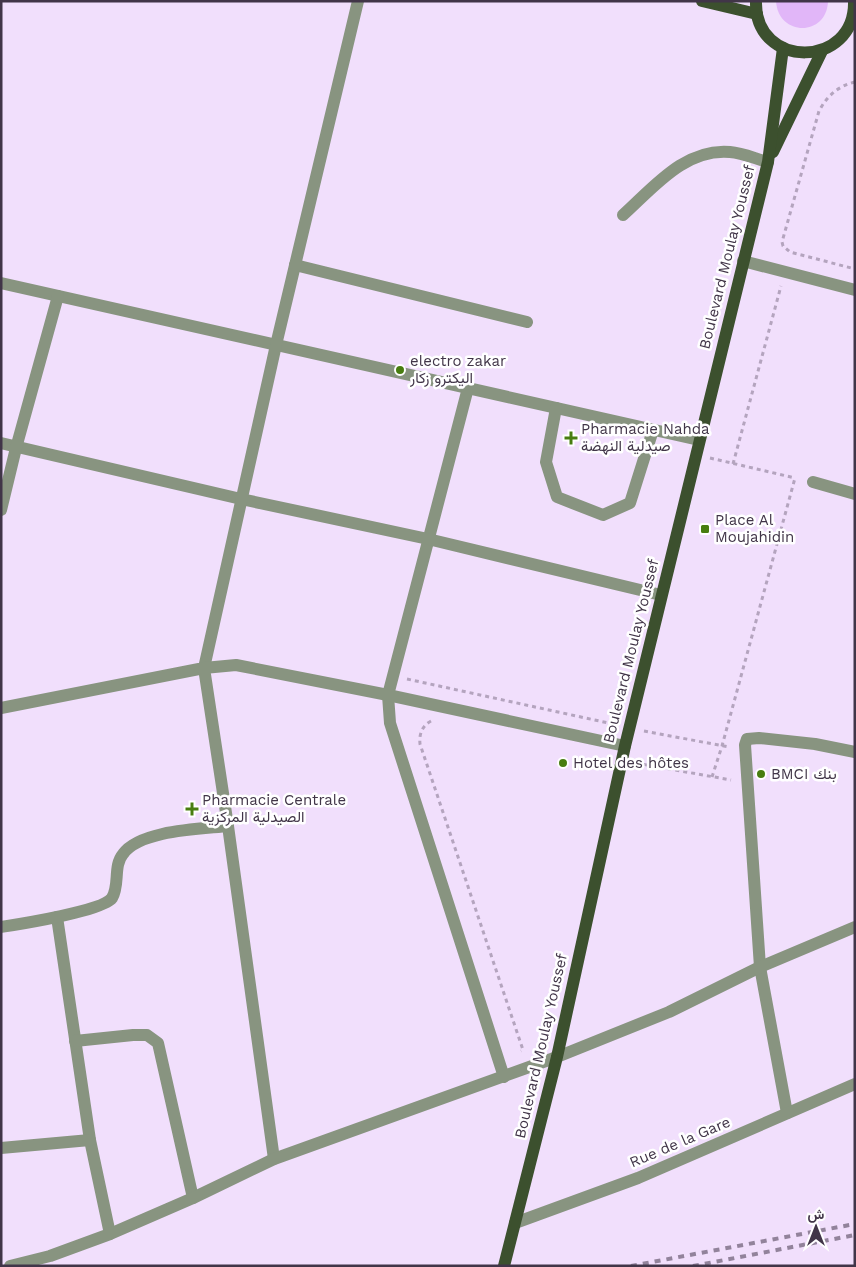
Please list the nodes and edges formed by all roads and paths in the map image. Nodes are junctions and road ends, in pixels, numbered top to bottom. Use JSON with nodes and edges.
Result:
{"nodes":[{"id":1,"x":358,"y":1,"type":"edge"},
{"id":2,"x":702,"y":1,"type":"edge"},
{"id":3,"x":756,"y":1,"type":"edge"},
{"id":4,"x":854,"y":1,"type":"edge"},
{"id":5,"x":757,"y":14,"type":"junction"},
{"id":6,"x":852,"y":30,"type":"edge"},
{"id":7,"x":783,"y":48,"type":"junction"},
{"id":8,"x":822,"y":51,"type":"junction"},
{"id":9,"x":855,"y":82,"type":"edge"},
{"id":10,"x":768,"y":162,"type":"junction"},
{"id":11,"x":624,"y":215,"type":"dead end"},
{"id":12,"x":790,"y":252,"type":"junction"},
{"id":13,"x":743,"y":260,"type":"junction"},
{"id":14,"x":295,"y":265,"type":"junction"},
{"id":15,"x":855,"y":269,"type":"edge"},
{"id":16,"x":785,"y":272,"type":"junction"},
{"id":17,"x":1,"y":283,"type":"edge"},
{"id":18,"x":855,"y":290,"type":"edge"},
{"id":19,"x":58,"y":296,"type":"junction"},
{"id":20,"x":527,"y":322,"type":"dead end"},
{"id":21,"x":276,"y":345,"type":"junction"},
{"id":22,"x":468,"y":388,"type":"junction"},
{"id":23,"x":556,"y":408,"type":"junction"},
{"id":24,"x":653,"y":430,"type":"junction"},
{"id":25,"x":699,"y":440,"type":"junction"},
{"id":26,"x":1,"y":443,"type":"edge"},
{"id":27,"x":16,"y":448,"type":"junction"},
{"id":28,"x":695,"y":455,"type":"junction"},
{"id":29,"x":733,"y":464,"type":"junction"},
{"id":30,"x":795,"y":478,"type":"junction"},
{"id":31,"x":813,"y":482,"type":"joint"},
{"id":32,"x":855,"y":494,"type":"edge"},
{"id":33,"x":241,"y":499,"type":"junction"},
{"id":34,"x":1,"y":510,"type":"edge"},
{"id":35,"x":428,"y":539,"type":"junction"},
{"id":36,"x":661,"y":594,"type":"junction"},
{"id":37,"x":204,"y":668,"type":"junction"},
{"id":38,"x":393,"y":676,"type":"junction"},
{"id":39,"x":388,"y":695,"type":"junction"},
{"id":40,"x":1,"y":708,"type":"edge"},
{"id":41,"x":434,"y":719,"type":"dead end"},
{"id":42,"x":629,"y":728,"type":"junction"},
{"id":43,"x":625,"y":746,"type":"junction"},
{"id":44,"x":722,"y":746,"type":"junction"},
{"id":45,"x":744,"y":750,"type":"junction"},
{"id":46,"x":855,"y":752,"type":"edge"},
{"id":47,"x":621,"y":760,"type":"junction"},
{"id":48,"x":712,"y":777,"type":"junction"},
{"id":49,"x":746,"y":783,"type":"junction"},
{"id":50,"x":228,"y":826,"type":"junction"},
{"id":51,"x":57,"y":917,"type":"junction"},
{"id":52,"x":1,"y":927,"type":"edge"},
{"id":53,"x":855,"y":927,"type":"edge"},
{"id":54,"x":760,"y":967,"type":"junction"},
{"id":55,"x":75,"y":1041,"type":"junction"},
{"id":56,"x":558,"y":1056,"type":"junction"},
{"id":57,"x":498,"y":1059,"type":"junction"},
{"id":58,"x":504,"y":1077,"type":"junction"},
{"id":59,"x":855,"y":1084,"type":"edge"},
{"id":60,"x":787,"y":1113,"type":"junction"},
{"id":61,"x":90,"y":1140,"type":"junction"},
{"id":62,"x":1,"y":1148,"type":"edge"},
{"id":63,"x":274,"y":1159,"type":"junction"},
{"id":64,"x":193,"y":1198,"type":"junction"},
{"id":65,"x":515,"y":1223,"type":"junction"},
{"id":66,"x":110,"y":1234,"type":"junction"},
{"id":67,"x":10,"y":1266,"type":"edge"},
{"id":68,"x":504,"y":1266,"type":"edge"}],
"edges":[{"from":1,"to":14,"type":"street"},
{"from":2,"to":5,"type":"main road"},
{"from":3,"to":5,"type":"main road"},
{"from":4,"to":6,"type":"main road"},
{"from":5,"to":7,"type":"main road"},
{"from":6,"to":8,"type":"main road"},
{"from":7,"to":8,"type":"main road"},
{"from":7,"to":10,"type":"main road","name":"Boulevard Moulay Youssef"},
{"from":8,"to":10,"type":"main road","name":"Boulevard Moulay Youssef"},
{"from":9,"to":12,"type":"path"},
{"from":10,"to":11,"type":"street"},
{"from":10,"to":13,"type":"main road","name":"Boulevard Moulay Youssef"},
{"from":12,"to":15,"type":"path"},
{"from":12,"to":16,"type":"path"},
{"from":13,"to":16,"type":"street"},
{"from":13,"to":25,"type":"main road","name":"Boulevard Moulay Youssef"},
{"from":14,"to":20,"type":"street"},
{"from":14,"to":21,"type":"street"},
{"from":16,"to":18,"type":"street"},
{"from":16,"to":29,"type":"path"},
{"from":17,"to":19,"type":"street"},
{"from":19,"to":21,"type":"street"},
{"from":19,"to":27,"type":"street"},
{"from":21,"to":22,"type":"street"},
{"from":21,"to":33,"type":"street"},
{"from":22,"to":23,"type":"street"},
{"from":22,"to":35,"type":"street"},
{"from":23,"to":24,"type":"street"},
{"from":23,"to":24,"type":"street"},
{"from":24,"to":25,"type":"street"},
{"from":25,"to":28,"type":"main road","name":"Boulevard Moulay Youssef"},
{"from":26,"to":27,"type":"street"},
{"from":27,"to":33,"type":"street"},
{"from":27,"to":34,"type":"street"},
{"from":28,"to":29,"type":"path"},
{"from":28,"to":36,"type":"main road","name":"Boulevard Moulay Youssef"},
{"from":29,"to":30,"type":"path"},
{"from":30,"to":31,"type":"path"},
{"from":30,"to":44,"type":"path"},
{"from":31,"to":32,"type":"street"},
{"from":33,"to":35,"type":"street"},
{"from":33,"to":37,"type":"street"},
{"from":35,"to":36,"type":"street"},
{"from":35,"to":38,"type":"street"},
{"from":36,"to":42,"type":"main road","name":"Boulevard Moulay Youssef"},
{"from":37,"to":39,"type":"street"},
{"from":37,"to":40,"type":"street"},
{"from":37,"to":50,"type":"street"},
{"from":38,"to":39,"type":"street"},
{"from":38,"to":42,"type":"path"},
{"from":39,"to":43,"type":"street"},
{"from":39,"to":57,"type":"street"},
{"from":41,"to":57,"type":"path"},
{"from":42,"to":43,"type":"main road","name":"Boulevard Moulay Youssef"},
{"from":42,"to":44,"type":"path"},
{"from":43,"to":47,"type":"main road","name":"Boulevard Moulay Youssef"},
{"from":44,"to":45,"type":"path"},
{"from":44,"to":48,"type":"path"},
{"from":45,"to":46,"type":"street"},
{"from":45,"to":49,"type":"street"},
{"from":47,"to":48,"type":"path"},
{"from":47,"to":56,"type":"main road","name":"Boulevard Moulay Youssef"},
{"from":48,"to":49,"type":"path"},
{"from":49,"to":54,"type":"street"},
{"from":50,"to":51,"type":"street"},
{"from":50,"to":63,"type":"street"},
{"from":51,"to":52,"type":"street"},
{"from":51,"to":55,"type":"street"},
{"from":53,"to":54,"type":"street"},
{"from":54,"to":56,"type":"street"},
{"from":54,"to":60,"type":"street"},
{"from":55,"to":61,"type":"street"},
{"from":55,"to":64,"type":"street"},
{"from":56,"to":58,"type":"street"},
{"from":56,"to":65,"type":"main road","name":"Boulevard Moulay Youssef"},
{"from":57,"to":58,"type":"street"},
{"from":58,"to":63,"type":"street"},
{"from":59,"to":60,"type":"street","name":"Rue de la Gare"},
{"from":60,"to":65,"type":"street","name":"Rue de la Gare"},
{"from":61,"to":62,"type":"street"},
{"from":61,"to":66,"type":"street"},
{"from":63,"to":64,"type":"street"},
{"from":64,"to":66,"type":"street"},
{"from":65,"to":68,"type":"main road","name":"Boulevard Moulay Youssef"},
{"from":66,"to":67,"type":"street"}]}
